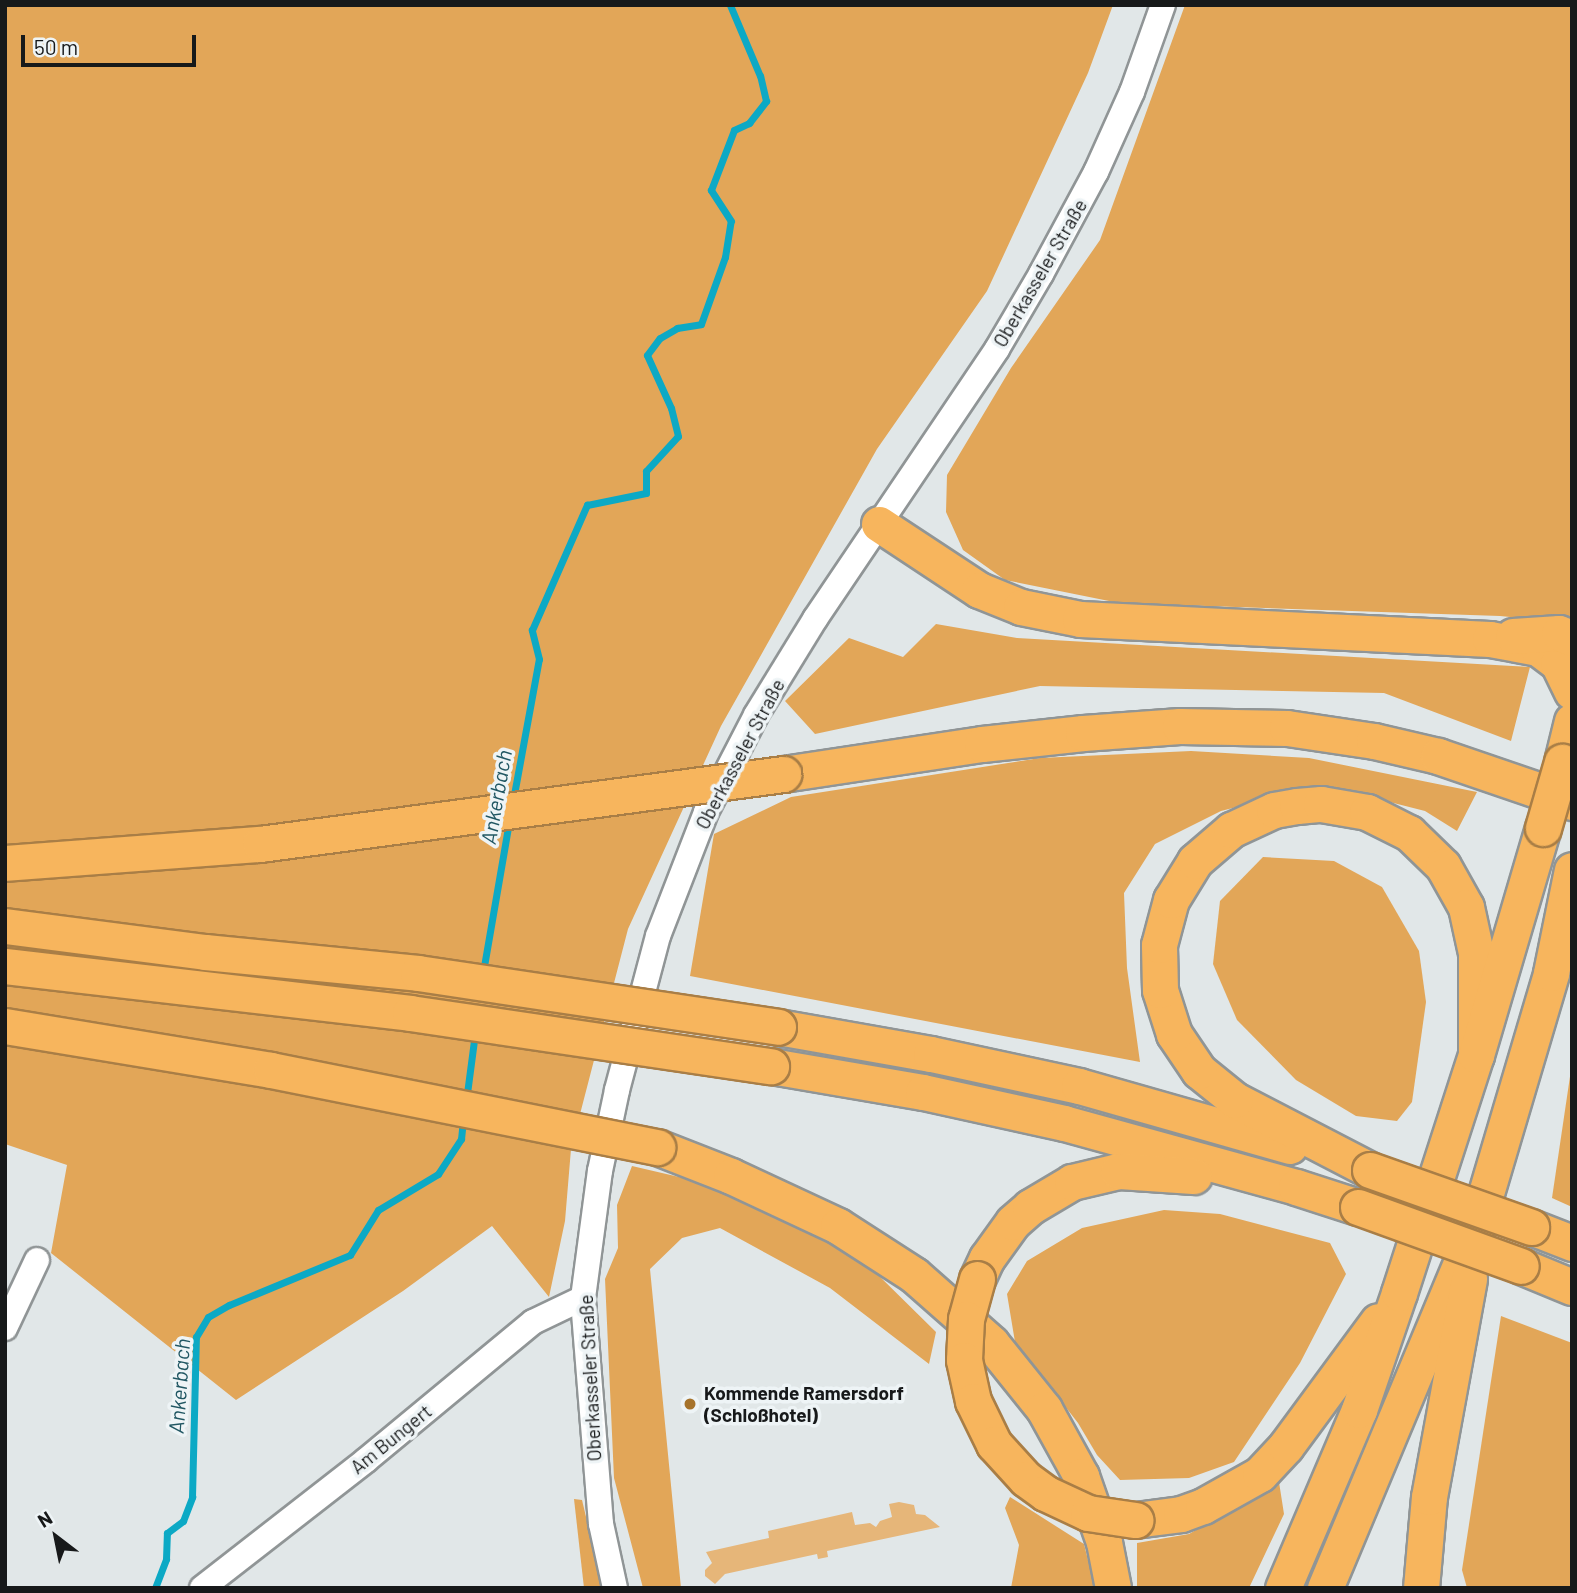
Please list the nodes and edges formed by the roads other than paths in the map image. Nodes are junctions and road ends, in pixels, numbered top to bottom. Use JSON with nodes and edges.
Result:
{"nodes":[{"id":1,"x":1163,"y":5,"type":"edge"},
{"id":2,"x":879,"y":524,"type":"junction"},
{"id":3,"x":1572,"y":638,"type":"edge"},
{"id":4,"x":1490,"y":639,"type":"junction"},
{"id":5,"x":1572,"y":692,"type":"edge"},
{"id":6,"x":1572,"y":722,"type":"edge"},
{"id":7,"x":1572,"y":802,"type":"edge"},
{"id":8,"x":5,"y":863,"type":"edge"},
{"id":9,"x":1572,"y":870,"type":"edge"},
{"id":10,"x":5,"y":926,"type":"edge"},
{"id":11,"x":5,"y":966,"type":"edge"},
{"id":12,"x":5,"y":1026,"type":"edge"},
{"id":13,"x":1476,"y":1055,"type":"junction"},
{"id":14,"x":1370,"y":1170,"type":"junction"},
{"id":15,"x":1296,"y":1186,"type":"junction"},
{"id":16,"x":1476,"y":1227,"type":"junction"},
{"id":17,"x":1572,"y":1243,"type":"edge"},
{"id":18,"x":37,"y":1260,"type":"dead end"},
{"id":19,"x":1572,"y":1287,"type":"edge"},
{"id":20,"x":1399,"y":1293,"type":"junction"},
{"id":21,"x":583,"y":1298,"type":"junction"},
{"id":22,"x":5,"y":1328,"type":"edge"},
{"id":23,"x":202,"y":1588,"type":"edge"},
{"id":24,"x":615,"y":1588,"type":"edge"},
{"id":25,"x":1113,"y":1588,"type":"edge"},
{"id":26,"x":1283,"y":1588,"type":"edge"},
{"id":27,"x":1325,"y":1588,"type":"edge"},
{"id":28,"x":1421,"y":1588,"type":"edge"}],
"edges":[{"from":1,"to":2,"type":"street","name":"Oberkasseler Straße"},
{"from":2,"to":4,"type":"highway"},
{"from":2,"to":21,"type":"street","name":"Oberkasseler Straße"},
{"from":3,"to":4,"type":"highway"},
{"from":4,"to":5,"type":"highway"},
{"from":6,"to":13,"type":"highway","bridge":true},
{"from":7,"to":8,"type":"highway","bridge":true},
{"from":9,"to":16,"type":"highway"},
{"from":10,"to":14,"type":"highway","bridge":true},
{"from":11,"to":15,"type":"highway","bridge":true},
{"from":12,"to":25,"type":"highway","bridge":true},
{"from":13,"to":14,"type":"highway"},
{"from":13,"to":20,"type":"highway"},
{"from":14,"to":17,"type":"highway","bridge":true},
{"from":15,"to":19,"type":"highway","bridge":true},
{"from":15,"to":20,"type":"highway","bridge":true},
{"from":16,"to":27,"type":"highway"},
{"from":16,"to":28,"type":"highway"},
{"from":18,"to":22,"type":"street"},
{"from":20,"to":26,"type":"highway"},
{"from":21,"to":23,"type":"street","name":"Am Bungert"},
{"from":21,"to":24,"type":"street","name":"Oberkasseler Straße"}]}
